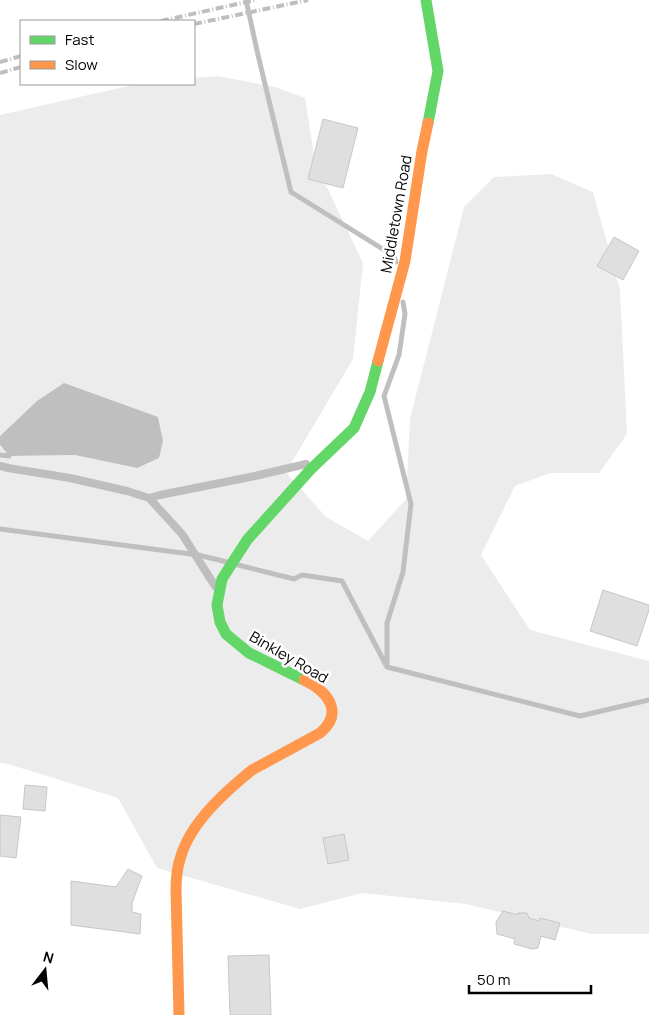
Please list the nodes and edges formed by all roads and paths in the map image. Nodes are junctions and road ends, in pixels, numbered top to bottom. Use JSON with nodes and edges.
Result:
{"nodes":[{"id":1,"x":426,"y":0,"type":"edge"},
{"id":2,"x":354,"y":428,"type":"joint"},
{"id":3,"x":320,"y":461,"type":"junction"},
{"id":4,"x":0,"y":466,"type":"edge"},
{"id":5,"x":149,"y":498,"type":"junction"},
{"id":6,"x":219,"y":592,"type":"junction"},
{"id":7,"x":179,"y":1015,"type":"edge"}],
"edges":[{"from":1,"to":2,"type":"street","name":"Middletown Road"},
{"from":2,"to":3,"type":"street","name":"Binkley Road"},
{"from":3,"to":5,"type":"lane"},
{"from":3,"to":6,"type":"street","name":"Binkley Road"},
{"from":4,"to":5,"type":"lane"},
{"from":5,"to":6,"type":"lane"},
{"from":6,"to":7,"type":"street","name":"Binkley Road"}]}
